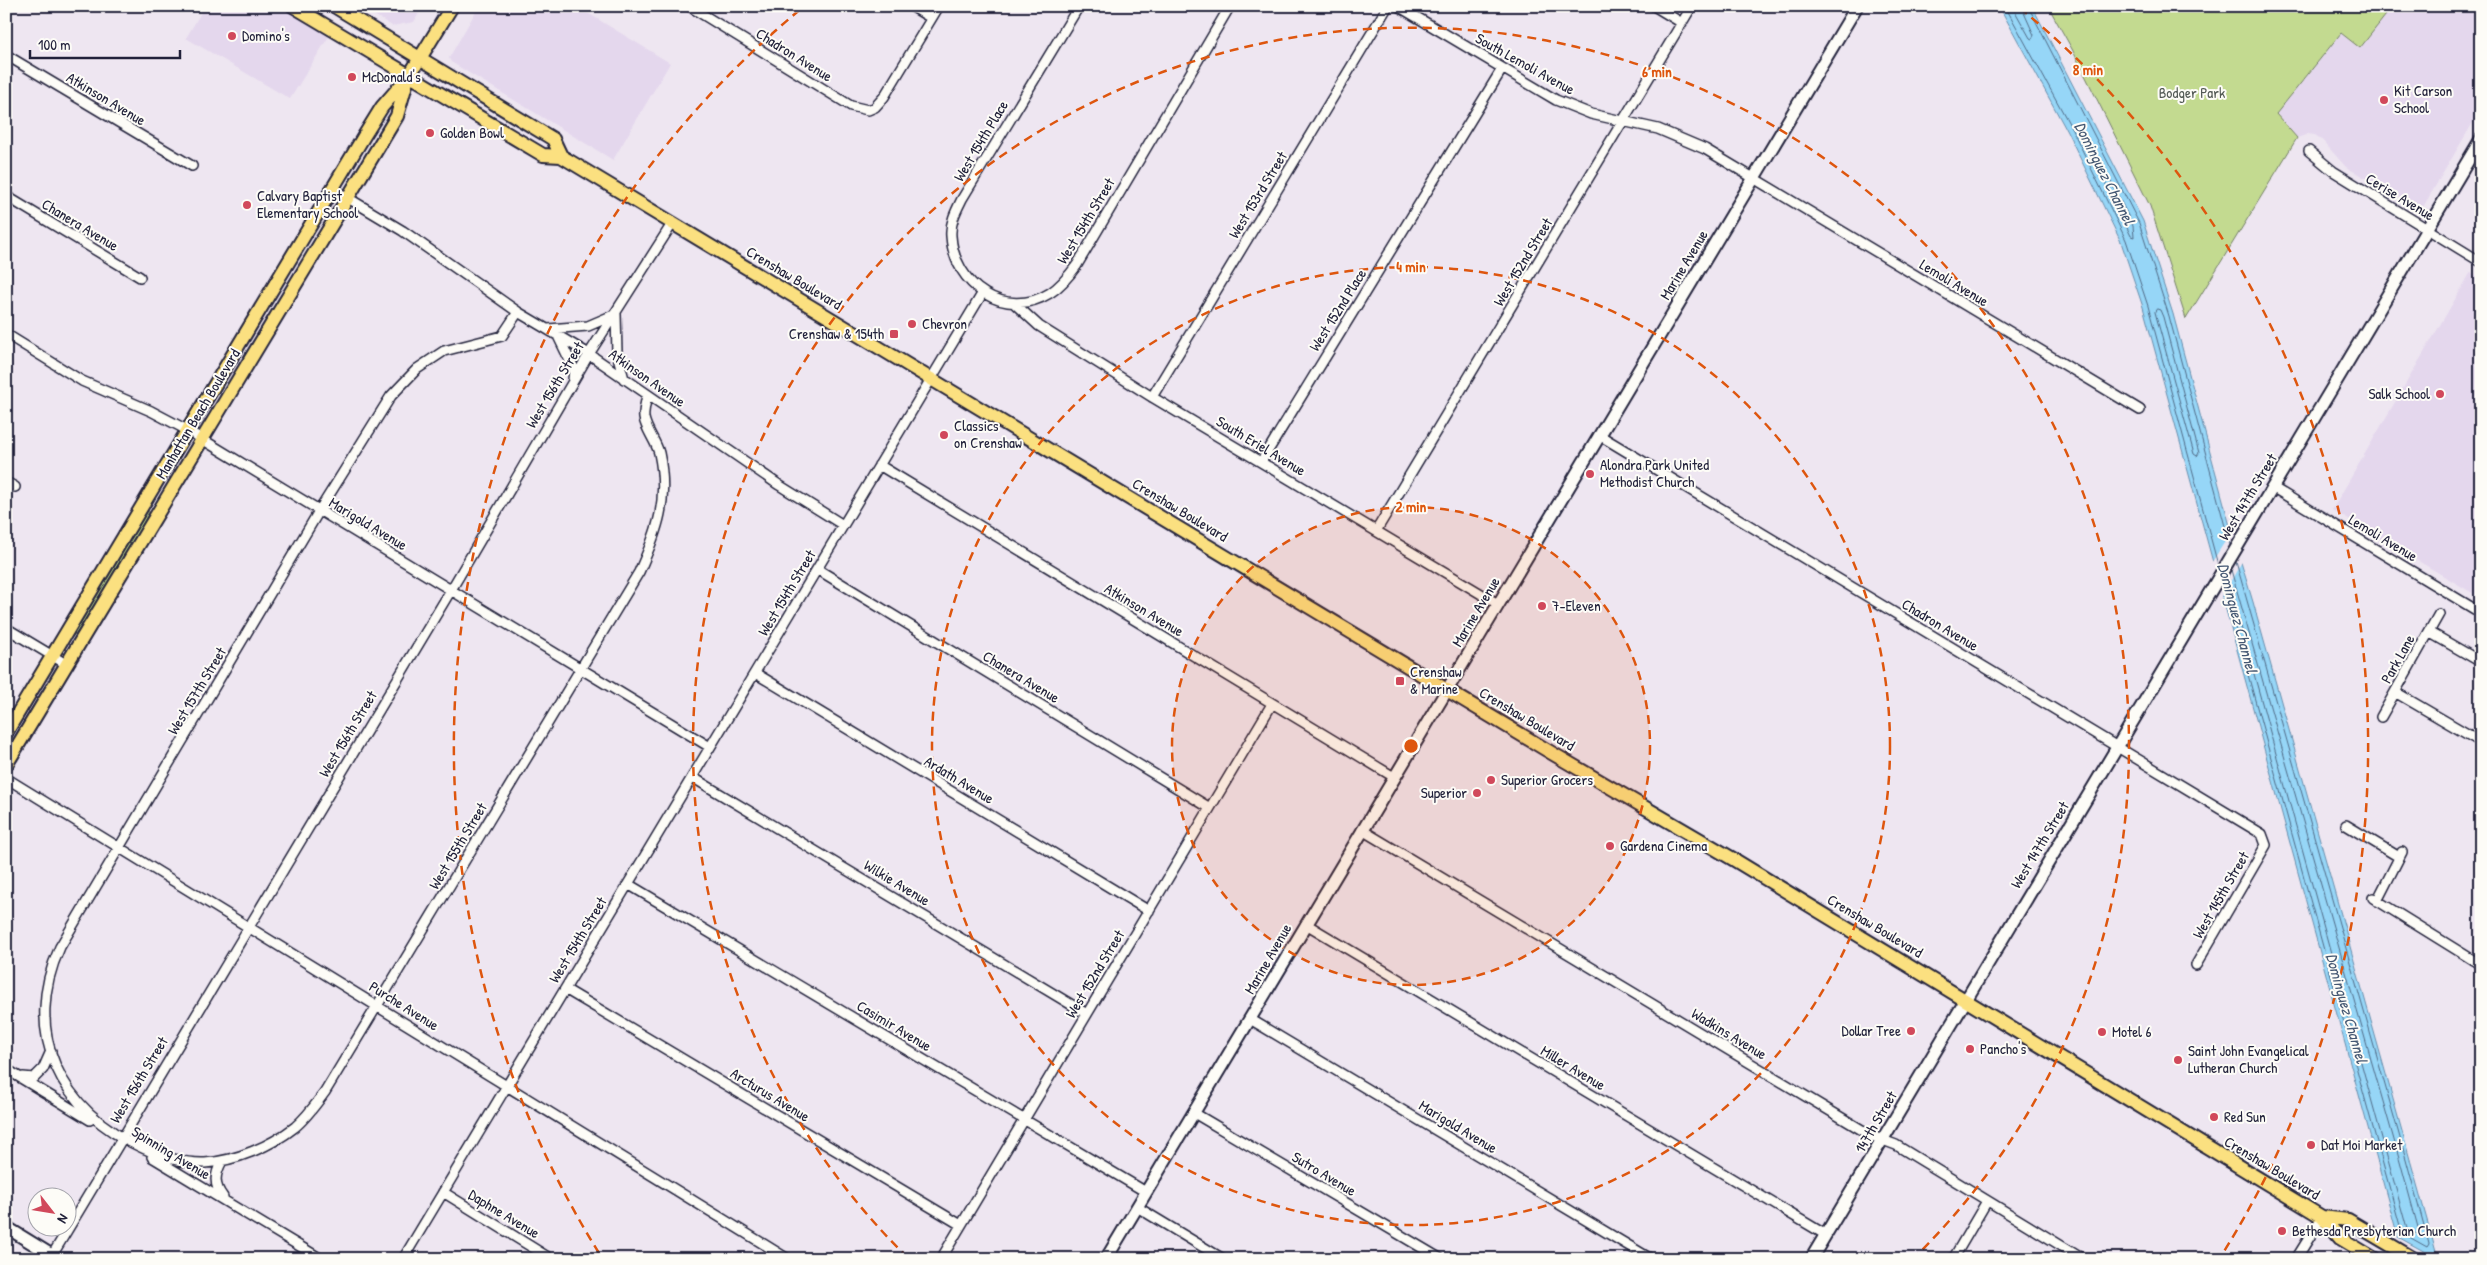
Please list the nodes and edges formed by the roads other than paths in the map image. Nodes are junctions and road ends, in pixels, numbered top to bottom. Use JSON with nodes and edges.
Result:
{"nodes":[{"id":1,"x":293,"y":6,"type":"edge"},
{"id":2,"x":334,"y":6,"type":"edge"},
{"id":3,"x":452,"y":6,"type":"edge"},
{"id":4,"x":688,"y":6,"type":"edge"},
{"id":5,"x":911,"y":6,"type":"edge"},
{"id":6,"x":939,"y":6,"type":"edge"},
{"id":7,"x":1078,"y":6,"type":"edge"},
{"id":8,"x":1230,"y":6,"type":"edge"},
{"id":9,"x":1388,"y":6,"type":"edge"},
{"id":10,"x":1398,"y":6,"type":"edge"},
{"id":11,"x":1654,"y":6,"type":"edge"},
{"id":12,"x":1692,"y":6,"type":"edge"},
{"id":13,"x":1857,"y":6,"type":"edge"},
{"id":14,"x":931,"y":18,"type":"junction"},
{"id":15,"x":1682,"y":23,"type":"junction"},
{"id":16,"x":6,"y":55,"type":"edge"},
{"id":17,"x":420,"y":59,"type":"junction"},
{"id":18,"x":1502,"y":69,"type":"junction"},
{"id":19,"x":409,"y":76,"type":"junction"},
{"id":20,"x":1623,"y":122,"type":"junction"},
{"id":21,"x":2481,"y":139,"type":"edge"},
{"id":22,"x":2308,"y":151,"type":"dead end"},
{"id":23,"x":561,"y":156,"type":"junction"},
{"id":24,"x":192,"y":166,"type":"dead end"},
{"id":25,"x":1754,"y":178,"type":"junction"},
{"id":26,"x":333,"y":189,"type":"junction"},
{"id":27,"x":6,"y":196,"type":"edge"},
{"id":28,"x":348,"y":197,"type":"junction"},
{"id":29,"x":672,"y":224,"type":"junction"},
{"id":30,"x":2426,"y":229,"type":"junction"},
{"id":31,"x":2481,"y":262,"type":"edge"},
{"id":32,"x":140,"y":277,"type":"dead end"},
{"id":33,"x":982,"y":294,"type":"junction"},
{"id":34,"x":1015,"y":304,"type":"junction"},
{"id":35,"x":518,"y":312,"type":"junction"},
{"id":36,"x":616,"y":314,"type":"junction"},
{"id":37,"x":546,"y":329,"type":"junction"},
{"id":38,"x":6,"y":334,"type":"edge"},
{"id":39,"x":558,"y":336,"type":"junction"},
{"id":40,"x":588,"y":354,"type":"junction"},
{"id":41,"x":624,"y":379,"type":"junction"},
{"id":42,"x":931,"y":379,"type":"junction"},
{"id":43,"x":573,"y":381,"type":"junction"},
{"id":44,"x":647,"y":395,"type":"junction"},
{"id":45,"x":1152,"y":397,"type":"junction"},
{"id":46,"x":2140,"y":410,"type":"dead end"},
{"id":47,"x":187,"y":430,"type":"junction"},
{"id":48,"x":1600,"y":435,"type":"junction"},
{"id":49,"x":202,"y":440,"type":"junction"},
{"id":50,"x":1260,"y":462,"type":"junction"},
{"id":51,"x":879,"y":465,"type":"junction"},
{"id":52,"x":6,"y":482,"type":"edge"},
{"id":53,"x":15,"y":487,"type":"dead end"},
{"id":54,"x":2272,"y":487,"type":"junction"},
{"id":55,"x":319,"y":511,"type":"junction"},
{"id":56,"x":843,"y":525,"type":"junction"},
{"id":57,"x":1376,"y":531,"type":"junction"},
{"id":58,"x":817,"y":569,"type":"junction"},
{"id":59,"x":451,"y":590,"type":"junction"},
{"id":60,"x":1498,"y":604,"type":"junction"},
{"id":61,"x":2481,"y":613,"type":"edge"},
{"id":62,"x":2439,"y":614,"type":"dead end"},
{"id":63,"x":6,"y":628,"type":"edge"},
{"id":64,"x":2429,"y":632,"type":"junction"},
{"id":65,"x":51,"y":656,"type":"junction"},
{"id":66,"x":2481,"y":662,"type":"edge"},
{"id":67,"x":66,"y":664,"type":"junction"},
{"id":68,"x":580,"y":668,"type":"junction"},
{"id":69,"x":755,"y":673,"type":"junction"},
{"id":70,"x":1447,"y":689,"type":"junction"},
{"id":71,"x":2396,"y":692,"type":"junction"},
{"id":72,"x":1272,"y":704,"type":"junction"},
{"id":73,"x":2380,"y":717,"type":"dead end"},
{"id":74,"x":6,"y":733,"type":"edge"},
{"id":75,"x":2481,"y":742,"type":"edge"},
{"id":76,"x":2117,"y":745,"type":"junction"},
{"id":77,"x":710,"y":747,"type":"junction"},
{"id":78,"x":6,"y":765,"type":"edge"},
{"id":79,"x":692,"y":776,"type":"junction"},
{"id":80,"x":1394,"y":777,"type":"junction"},
{"id":81,"x":6,"y":778,"type":"edge"},
{"id":82,"x":1210,"y":808,"type":"junction"},
{"id":83,"x":2346,"y":826,"type":"dead end"},
{"id":84,"x":1362,"y":830,"type":"junction"},
{"id":85,"x":2265,"y":839,"type":"joint"},
{"id":86,"x":120,"y":848,"type":"junction"},
{"id":87,"x":628,"y":884,"type":"junction"},
{"id":88,"x":1148,"y":911,"type":"junction"},
{"id":89,"x":1306,"y":924,"type":"junction"},
{"id":90,"x":248,"y":926,"type":"junction"},
{"id":91,"x":2196,"y":965,"type":"dead end"},
{"id":92,"x":2481,"y":965,"type":"edge"},
{"id":93,"x":565,"y":989,"type":"junction"},
{"id":94,"x":1966,"y":1000,"type":"junction"},
{"id":95,"x":378,"y":1006,"type":"junction"},
{"id":96,"x":1087,"y":1014,"type":"junction"},
{"id":97,"x":1250,"y":1019,"type":"junction"},
{"id":98,"x":51,"y":1051,"type":"junction"},
{"id":99,"x":6,"y":1069,"type":"edge"},
{"id":100,"x":20,"y":1077,"type":"junction"},
{"id":101,"x":507,"y":1086,"type":"junction"},
{"id":102,"x":1194,"y":1113,"type":"junction"},
{"id":103,"x":1024,"y":1120,"type":"junction"},
{"id":104,"x":120,"y":1138,"type":"junction"},
{"id":105,"x":1883,"y":1140,"type":"junction"},
{"id":106,"x":222,"y":1160,"type":"junction"},
{"id":107,"x":443,"y":1192,"type":"junction"},
{"id":108,"x":1146,"y":1192,"type":"junction"},
{"id":109,"x":1988,"y":1201,"type":"junction"},
{"id":110,"x":228,"y":1203,"type":"junction"},
{"id":111,"x":1137,"y":1207,"type":"junction"},
{"id":112,"x":2322,"y":1217,"type":"junction"},
{"id":113,"x":961,"y":1225,"type":"junction"},
{"id":114,"x":6,"y":1228,"type":"edge"},
{"id":115,"x":1826,"y":1235,"type":"junction"},
{"id":116,"x":54,"y":1257,"type":"edge"},
{"id":117,"x":321,"y":1259,"type":"edge"},
{"id":118,"x":403,"y":1259,"type":"edge"},
{"id":119,"x":551,"y":1259,"type":"edge"},
{"id":120,"x":788,"y":1259,"type":"edge"},
{"id":121,"x":941,"y":1259,"type":"edge"},
{"id":122,"x":1106,"y":1259,"type":"edge"},
{"id":123,"x":1223,"y":1259,"type":"edge"},
{"id":124,"x":1441,"y":1259,"type":"edge"},
{"id":125,"x":1651,"y":1259,"type":"edge"},
{"id":126,"x":1811,"y":1259,"type":"edge"},
{"id":127,"x":1953,"y":1259,"type":"edge"},
{"id":128,"x":2083,"y":1259,"type":"edge"},
{"id":129,"x":2296,"y":1259,"type":"edge"},
{"id":130,"x":2375,"y":1259,"type":"edge"},
{"id":131,"x":2414,"y":1259,"type":"edge"}],
"edges":[{"from":1,"to":19,"type":"main road","name":"Crenshaw Boulevard"},
{"from":2,"to":17,"type":"main road","name":"Crenshaw Boulevard"},
{"from":3,"to":17,"type":"main road","name":"Manhattan Beach Boulevard"},
{"from":4,"to":14,"type":"street","name":"Chadron Avenue"},
{"from":5,"to":14,"type":"street"},
{"from":6,"to":14,"type":"street"},
{"from":7,"to":33,"type":"street","name":"West 154th Place"},
{"from":8,"to":34,"type":"street","name":"West 154th Street"},
{"from":9,"to":45,"type":"street","name":"West 153rd Street"},
{"from":10,"to":18,"type":"street","name":"South Lemoli Avenue"},
{"from":11,"to":15,"type":"street"},
{"from":12,"to":15,"type":"street","name":"West 152nd Street"},
{"from":13,"to":25,"type":"main road","name":"Marine Avenue"},
{"from":15,"to":20,"type":"street","name":"West 152nd Street"},
{"from":16,"to":24,"type":"street","name":"Atkinson Avenue"},
{"from":17,"to":19,"type":"main road","name":"Manhattan Beach Boulevard"},
{"from":17,"to":23,"type":"main road","name":"Crenshaw Boulevard"},
{"from":18,"to":20,"type":"street","name":"South Lemoli Avenue"},
{"from":18,"to":50,"type":"street","name":"West 152nd Place"},
{"from":19,"to":23,"type":"main road","name":"Crenshaw Boulevard"},
{"from":19,"to":26,"type":"main road","name":"Manhattan Beach Boulevard"},
{"from":19,"to":28,"type":"main road","name":"Manhattan Beach Boulevard"},
{"from":20,"to":25,"type":"street","name":"South Lemoli Avenue"},
{"from":20,"to":57,"type":"street","name":"West 152nd Street"},
{"from":21,"to":30,"type":"main road","name":"West 147th Street"},
{"from":22,"to":30,"type":"street","name":"Cerise Avenue"},
{"from":23,"to":29,"type":"main road","name":"Crenshaw Boulevard"},
{"from":25,"to":46,"type":"street","name":"Lemoli Avenue"},
{"from":25,"to":48,"type":"main road","name":"Marine Avenue"},
{"from":26,"to":28,"type":"street","name":"Atkinson Avenue"},
{"from":26,"to":47,"type":"main road","name":"Manhattan Beach Boulevard"},
{"from":27,"to":32,"type":"street","name":"Chanera Avenue"},
{"from":28,"to":35,"type":"street","name":"Atkinson Avenue"},
{"from":28,"to":49,"type":"main road","name":"Manhattan Beach Boulevard"},
{"from":29,"to":36,"type":"street","name":"West 156th Street"},
{"from":29,"to":42,"type":"main road","name":"Crenshaw Boulevard"},
{"from":30,"to":31,"type":"street","name":"Cerise Avenue"},
{"from":30,"to":54,"type":"main road","name":"West 147th Street"},
{"from":33,"to":34,"type":"street"},
{"from":33,"to":42,"type":"street","name":"West 154th Street"},
{"from":34,"to":45,"type":"street","name":"South Eriel Avenue"},
{"from":35,"to":37,"type":"street","name":"Atkinson Avenue"},
{"from":35,"to":55,"type":"street","name":"West 157th Street"},
{"from":36,"to":37,"type":"street"},
{"from":36,"to":40,"type":"street","name":"West 156th Street"},
{"from":36,"to":41,"type":"street"},
{"from":37,"to":39,"type":"street","name":"Atkinson Avenue"},
{"from":38,"to":47,"type":"street","name":"Marigold Avenue"},
{"from":39,"to":40,"type":"street","name":"Atkinson Avenue"},
{"from":39,"to":43,"type":"street"},
{"from":40,"to":41,"type":"street","name":"Atkinson Avenue"},
{"from":40,"to":43,"type":"street","name":"West 156th Street"},
{"from":41,"to":44,"type":"street","name":"Atkinson Avenue"},
{"from":42,"to":51,"type":"street","name":"West 154th Street"},
{"from":42,"to":70,"type":"main road","name":"Crenshaw Boulevard"},
{"from":43,"to":59,"type":"street","name":"West 156th Street"},
{"from":44,"to":56,"type":"street","name":"Atkinson Avenue"},
{"from":44,"to":68,"type":"street","name":"West 155th Street"},
{"from":45,"to":50,"type":"street","name":"South Eriel Avenue"},
{"from":47,"to":49,"type":"street","name":"Marigold Avenue"},
{"from":47,"to":65,"type":"main road","name":"Manhattan Beach Boulevard"},
{"from":48,"to":60,"type":"main road","name":"Marine Avenue"},
{"from":48,"to":76,"type":"street","name":"Chadron Avenue"},
{"from":49,"to":55,"type":"street","name":"Marigold Avenue"},
{"from":49,"to":67,"type":"main road","name":"Manhattan Beach Boulevard"},
{"from":50,"to":57,"type":"street","name":"South Eriel Avenue"},
{"from":51,"to":56,"type":"street","name":"West 154th Street"},
{"from":51,"to":72,"type":"street","name":"Atkinson Avenue"},
{"from":52,"to":53,"type":"street"},
{"from":54,"to":61,"type":"street","name":"Lemoli Avenue"},
{"from":54,"to":76,"type":"main road","name":"West 147th Street"},
{"from":55,"to":59,"type":"street","name":"Marigold Avenue"},
{"from":55,"to":86,"type":"street","name":"West 157th Street"},
{"from":56,"to":58,"type":"street","name":"West 154th Street"},
{"from":57,"to":60,"type":"street","name":"South Eriel Avenue"},
{"from":58,"to":69,"type":"street","name":"West 154th Street"},
{"from":58,"to":82,"type":"street","name":"Chanera Avenue"},
{"from":59,"to":68,"type":"street","name":"Marigold Avenue"},
{"from":59,"to":90,"type":"street","name":"West 156th Street"},
{"from":60,"to":70,"type":"main road","name":"Marine Avenue"},
{"from":62,"to":64,"type":"street","name":"Park Lane"},
{"from":63,"to":65,"type":"street"},
{"from":64,"to":66,"type":"street"},
{"from":64,"to":71,"type":"street","name":"Park Lane"},
{"from":65,"to":67,"type":"street"},
{"from":65,"to":74,"type":"main road","name":"Manhattan Beach Boulevard"},
{"from":67,"to":78,"type":"main road","name":"Manhattan Beach Boulevard"},
{"from":68,"to":77,"type":"street","name":"Marigold Avenue"},
{"from":68,"to":95,"type":"street","name":"West 155th Street"},
{"from":69,"to":77,"type":"street","name":"West 154th Street"},
{"from":69,"to":88,"type":"street","name":"Ardath Avenue"},
{"from":70,"to":80,"type":"main road","name":"Marine Avenue"},
{"from":70,"to":94,"type":"main road","name":"Crenshaw Boulevard"},
{"from":71,"to":73,"type":"street","name":"Park Lane"},
{"from":71,"to":75,"type":"street"},
{"from":72,"to":80,"type":"street","name":"Atkinson Avenue"},
{"from":72,"to":82,"type":"street","name":"West 152nd Street"},
{"from":76,"to":85,"type":"street","name":"Chadron Avenue"},
{"from":76,"to":94,"type":"main road","name":"West 147th Street"},
{"from":77,"to":79,"type":"street","name":"West 154th Street"},
{"from":79,"to":87,"type":"street","name":"West 154th Street"},
{"from":79,"to":96,"type":"street","name":"Wilkie Avenue"},
{"from":80,"to":84,"type":"main road","name":"Marine Avenue"},
{"from":81,"to":86,"type":"street","name":"Purche Avenue"},
{"from":82,"to":88,"type":"street","name":"West 152nd Street"},
{"from":83,"to":92,"type":"street"},
{"from":84,"to":89,"type":"main road","name":"Marine Avenue"},
{"from":84,"to":105,"type":"street","name":"Wadkins Avenue"},
{"from":85,"to":91,"type":"street","name":"West 145th Street"},
{"from":86,"to":90,"type":"street","name":"Purche Avenue"},
{"from":86,"to":98,"type":"street","name":"West 157th Street"},
{"from":87,"to":93,"type":"street","name":"West 154th Street"},
{"from":87,"to":103,"type":"street","name":"Casimir Avenue"},
{"from":88,"to":96,"type":"street","name":"West 152nd Street"},
{"from":89,"to":97,"type":"main road","name":"Marine Avenue"},
{"from":89,"to":115,"type":"street","name":"Miller Avenue"},
{"from":90,"to":95,"type":"street","name":"Purche Avenue"},
{"from":90,"to":104,"type":"street","name":"West 156th Street"},
{"from":93,"to":101,"type":"street","name":"West 154th Street"},
{"from":93,"to":113,"type":"street","name":"Arcturus Avenue"},
{"from":94,"to":105,"type":"main road","name":"147th Street"},
{"from":94,"to":112,"type":"main road","name":"Crenshaw Boulevard"},
{"from":95,"to":101,"type":"street","name":"Purche Avenue"},
{"from":95,"to":106,"type":"street","name":"West 155th Street"},
{"from":96,"to":103,"type":"street","name":"West 152nd Street"},
{"from":97,"to":102,"type":"main road","name":"Marine Avenue"},
{"from":97,"to":125,"type":"street","name":"Marigold Avenue"},
{"from":98,"to":100,"type":"street"},
{"from":98,"to":104,"type":"street","name":"West 157th Street"},
{"from":99,"to":100,"type":"street","name":"Spinning Avenue"},
{"from":100,"to":104,"type":"street","name":"Spinning Avenue"},
{"from":101,"to":107,"type":"street","name":"West 154th Street"},
{"from":101,"to":120,"type":"street","name":"Purche Avenue"},
{"from":102,"to":108,"type":"main road","name":"Marine Avenue"},
{"from":102,"to":124,"type":"street","name":"Sutro Avenue"},
{"from":103,"to":108,"type":"street","name":"Casimir Avenue"},
{"from":103,"to":113,"type":"street","name":"West 152nd Street"},
{"from":104,"to":106,"type":"street","name":"West 155th Street"},
{"from":104,"to":110,"type":"street","name":"Spinning Avenue"},
{"from":104,"to":116,"type":"street","name":"West 156th Street"},
{"from":105,"to":109,"type":"street","name":"Wadkins Avenue"},
{"from":105,"to":115,"type":"main road","name":"147th Street"},
{"from":106,"to":110,"type":"street"},
{"from":107,"to":118,"type":"street","name":"West 154th Street"},
{"from":107,"to":119,"type":"street","name":"Daphne Avenue"},
{"from":108,"to":111,"type":"main road","name":"Marine Avenue"},
{"from":109,"to":127,"type":"street"},
{"from":109,"to":128,"type":"street","name":"Wadkins Avenue"},
{"from":110,"to":117,"type":"street","name":"Spinning Avenue"},
{"from":111,"to":122,"type":"main road","name":"Marine Avenue"},
{"from":111,"to":123,"type":"street"},
{"from":112,"to":129,"type":"street"},
{"from":112,"to":130,"type":"main road","name":"Crenshaw Boulevard"},
{"from":112,"to":131,"type":"main road","name":"Crenshaw Boulevard"},
{"from":113,"to":121,"type":"street","name":"West 152nd Street"},
{"from":114,"to":116,"type":"main road"},
{"from":115,"to":126,"type":"main road","name":"147th Street"}]}
